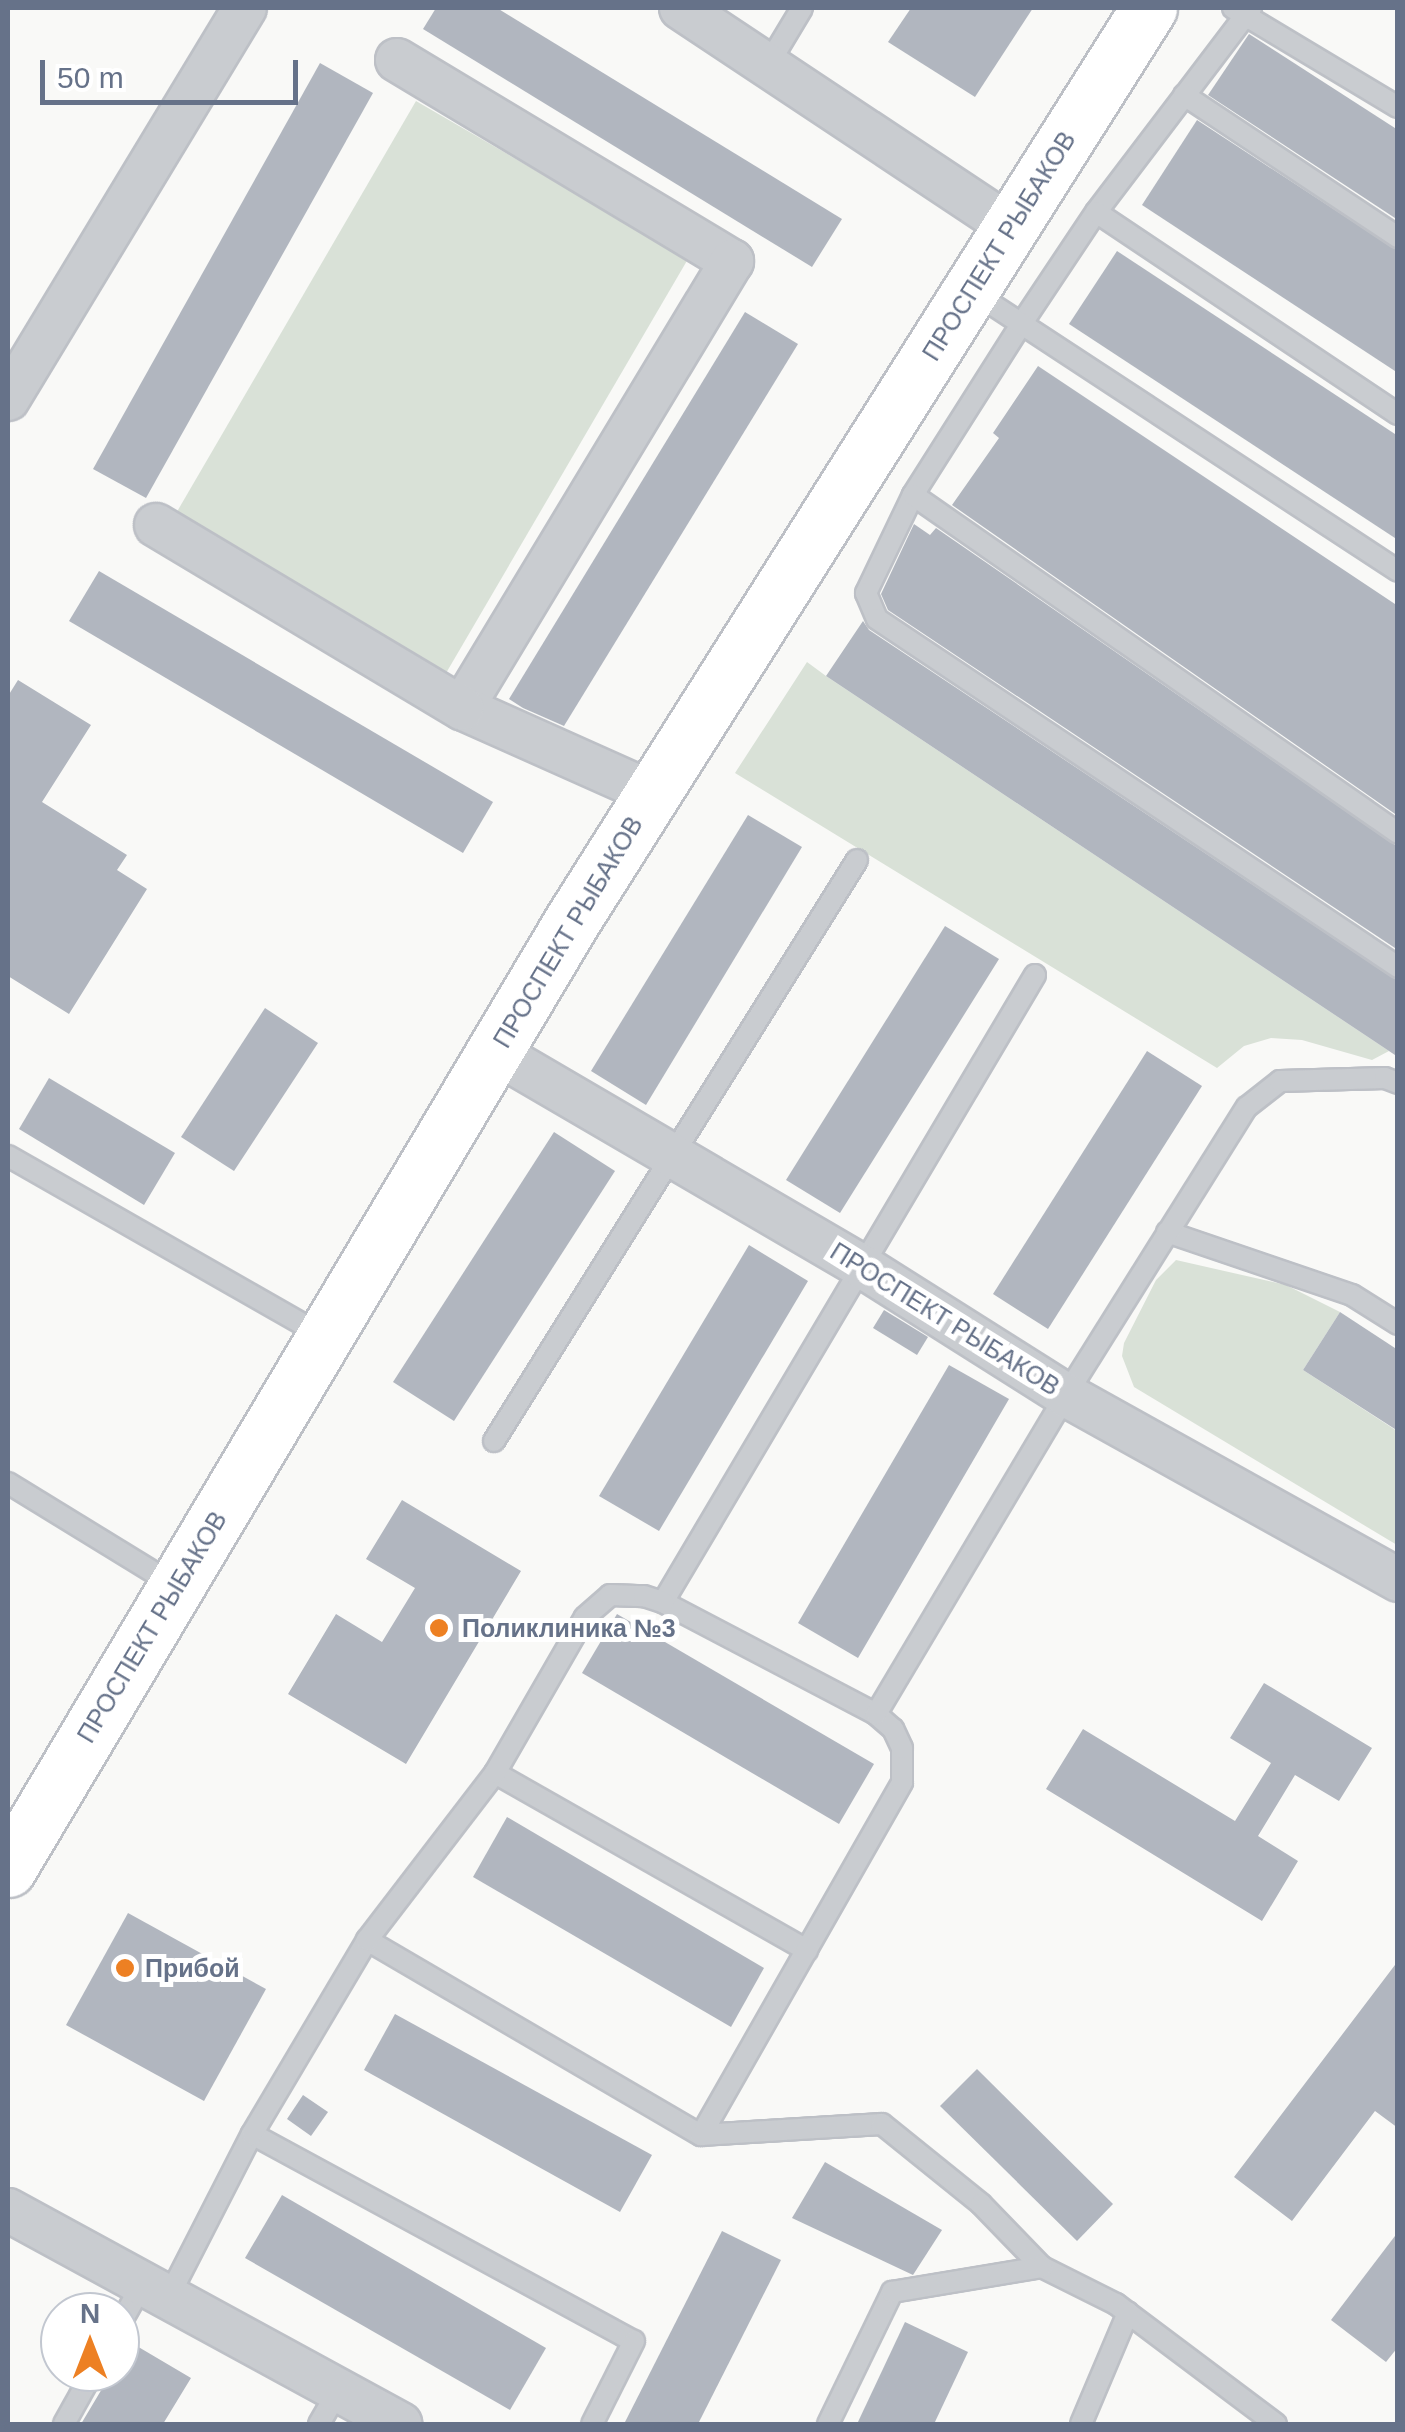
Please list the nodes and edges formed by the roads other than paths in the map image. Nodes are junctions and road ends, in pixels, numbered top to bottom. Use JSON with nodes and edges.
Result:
{"nodes":[{"id":1,"x":245,"y":8,"type":"edge"},
{"id":2,"x":681,"y":8,"type":"edge"},
{"id":3,"x":802,"y":8,"type":"edge"},
{"id":4,"x":1149,"y":8,"type":"edge"},
{"id":5,"x":1243,"y":10,"type":"edge"},
{"id":6,"x":397,"y":60,"type":"dead end"},
{"id":7,"x":766,"y":68,"type":"junction"},
{"id":8,"x":1184,"y":95,"type":"junction"},
{"id":9,"x":1398,"y":107,"type":"edge"},
{"id":10,"x":1096,"y":212,"type":"junction"},
{"id":11,"x":1009,"y":226,"type":"junction"},
{"id":12,"x":1398,"y":238,"type":"edge"},
{"id":13,"x":972,"y":292,"type":"junction"},
{"id":14,"x":1022,"y":323,"type":"junction"},
{"id":15,"x":8,"y":399,"type":"edge"},
{"id":16,"x":1398,"y":414,"type":"edge"},
{"id":17,"x":912,"y":495,"type":"junction"},
{"id":18,"x":156,"y":525,"type":"dead end"},
{"id":19,"x":1398,"y":572,"type":"edge"},
{"id":20,"x":462,"y":708,"type":"junction"},
{"id":21,"x":652,"y":794,"type":"junction"},
{"id":22,"x":1398,"y":833,"type":"edge"},
{"id":23,"x":857,"y":860,"type":"dead end"},
{"id":24,"x":1398,"y":968,"type":"edge"},
{"id":25,"x":1035,"y":976,"type":"dead end"},
{"id":26,"x":495,"y":1052,"type":"junction"},
{"id":27,"x":1398,"y":1084,"type":"edge"},
{"id":28,"x":8,"y":1156,"type":"edge"},
{"id":29,"x":676,"y":1156,"type":"junction"},
{"id":30,"x":1167,"y":1232,"type":"junction"},
{"id":31,"x":860,"y":1265,"type":"junction"},
{"id":32,"x":1398,"y":1324,"type":"edge"},
{"id":33,"x":322,"y":1336,"type":"junction"},
{"id":34,"x":1066,"y":1395,"type":"junction"},
{"id":35,"x":494,"y":1440,"type":"dead end"},
{"id":36,"x":8,"y":1484,"type":"edge"},
{"id":37,"x":1398,"y":1580,"type":"edge"},
{"id":38,"x":178,"y":1588,"type":"junction"},
{"id":39,"x":664,"y":1602,"type":"junction"},
{"id":40,"x":876,"y":1714,"type":"junction"},
{"id":41,"x":495,"y":1773,"type":"junction"},
{"id":42,"x":8,"y":1869,"type":"edge"},
{"id":43,"x":366,"y":1940,"type":"junction"},
{"id":44,"x":807,"y":1950,"type":"junction"},
{"id":45,"x":252,"y":2134,"type":"junction"},
{"id":46,"x":701,"y":2135,"type":"junction"},
{"id":47,"x":8,"y":2210,"type":"edge"},
{"id":48,"x":1042,"y":2268,"type":"junction"},
{"id":49,"x":156,"y":2290,"type":"junction"},
{"id":50,"x":140,"y":2305,"type":"edge"},
{"id":51,"x":1128,"y":2313,"type":"junction"},
{"id":52,"x":82,"y":2392,"type":"edge"},
{"id":53,"x":329,"y":2407,"type":"edge"},
{"id":54,"x":64,"y":2424,"type":"edge"},
{"id":55,"x":401,"y":2424,"type":"edge"},
{"id":56,"x":592,"y":2424,"type":"edge"},
{"id":57,"x":828,"y":2424,"type":"edge"},
{"id":58,"x":1082,"y":2424,"type":"edge"},
{"id":59,"x":1276,"y":2424,"type":"edge"}],
"edges":[{"from":1,"to":15,"type":"street"},
{"from":2,"to":7,"type":"street"},
{"from":3,"to":7,"type":"lane"},
{"from":4,"to":11,"type":"main road","name":"ПРОСПЕКТ РЫБАКОВ"},
{"from":5,"to":8,"type":"lane"},
{"from":5,"to":9,"type":"lane"},
{"from":6,"to":20,"type":"street"},
{"from":7,"to":11,"type":"street"},
{"from":8,"to":10,"type":"lane"},
{"from":8,"to":12,"type":"lane"},
{"from":10,"to":14,"type":"lane"},
{"from":10,"to":16,"type":"lane"},
{"from":11,"to":13,"type":"main road","name":"ПРОСПЕКТ РЫБАКОВ"},
{"from":13,"to":14,"type":"lane"},
{"from":13,"to":21,"type":"main road","name":"ПРОСПЕКТ РЫБАКОВ"},
{"from":14,"to":17,"type":"lane"},
{"from":14,"to":19,"type":"lane"},
{"from":17,"to":22,"type":"lane"},
{"from":17,"to":24,"type":"lane"},
{"from":18,"to":20,"type":"street"},
{"from":20,"to":21,"type":"street"},
{"from":21,"to":26,"type":"main road","name":"ПРОСПЕКТ РЫБАКОВ"},
{"from":23,"to":29,"type":"lane"},
{"from":25,"to":31,"type":"lane"},
{"from":26,"to":29,"type":"street","name":"ПРОСПЕКТ РЫБАКОВ"},
{"from":26,"to":33,"type":"main road","name":"ПРОСПЕКТ РЫБАКОВ"},
{"from":27,"to":30,"type":"lane"},
{"from":28,"to":33,"type":"lane"},
{"from":29,"to":31,"type":"street","name":"ПРОСПЕКТ РЫБАКОВ"},
{"from":29,"to":35,"type":"lane"},
{"from":30,"to":32,"type":"lane"},
{"from":30,"to":34,"type":"lane"},
{"from":31,"to":34,"type":"street","name":"ПРОСПЕКТ РЫБАКОВ"},
{"from":31,"to":39,"type":"lane"},
{"from":33,"to":38,"type":"main road","name":"ПРОСПЕКТ РЫБАКОВ"},
{"from":34,"to":37,"type":"street","name":"ПРОСПЕКТ РЫБАКОВ"},
{"from":34,"to":40,"type":"lane"},
{"from":36,"to":38,"type":"lane"},
{"from":38,"to":42,"type":"main road","name":"ПРОСПЕКТ РЫБАКОВ"},
{"from":39,"to":40,"type":"lane"},
{"from":39,"to":41,"type":"lane"},
{"from":40,"to":44,"type":"lane"},
{"from":41,"to":43,"type":"lane"},
{"from":41,"to":44,"type":"lane"},
{"from":43,"to":45,"type":"lane"},
{"from":43,"to":46,"type":"lane"},
{"from":44,"to":46,"type":"lane"},
{"from":45,"to":49,"type":"lane"},
{"from":45,"to":56,"type":"lane"},
{"from":46,"to":48,"type":"lane"},
{"from":47,"to":49,"type":"street"},
{"from":48,"to":51,"type":"lane"},
{"from":48,"to":57,"type":"lane"},
{"from":49,"to":50,"type":"lane"},
{"from":49,"to":53,"type":"street"},
{"from":51,"to":58,"type":"lane"},
{"from":51,"to":59,"type":"lane"},
{"from":52,"to":54,"type":"lane"},
{"from":53,"to":55,"type":"street"}]}
